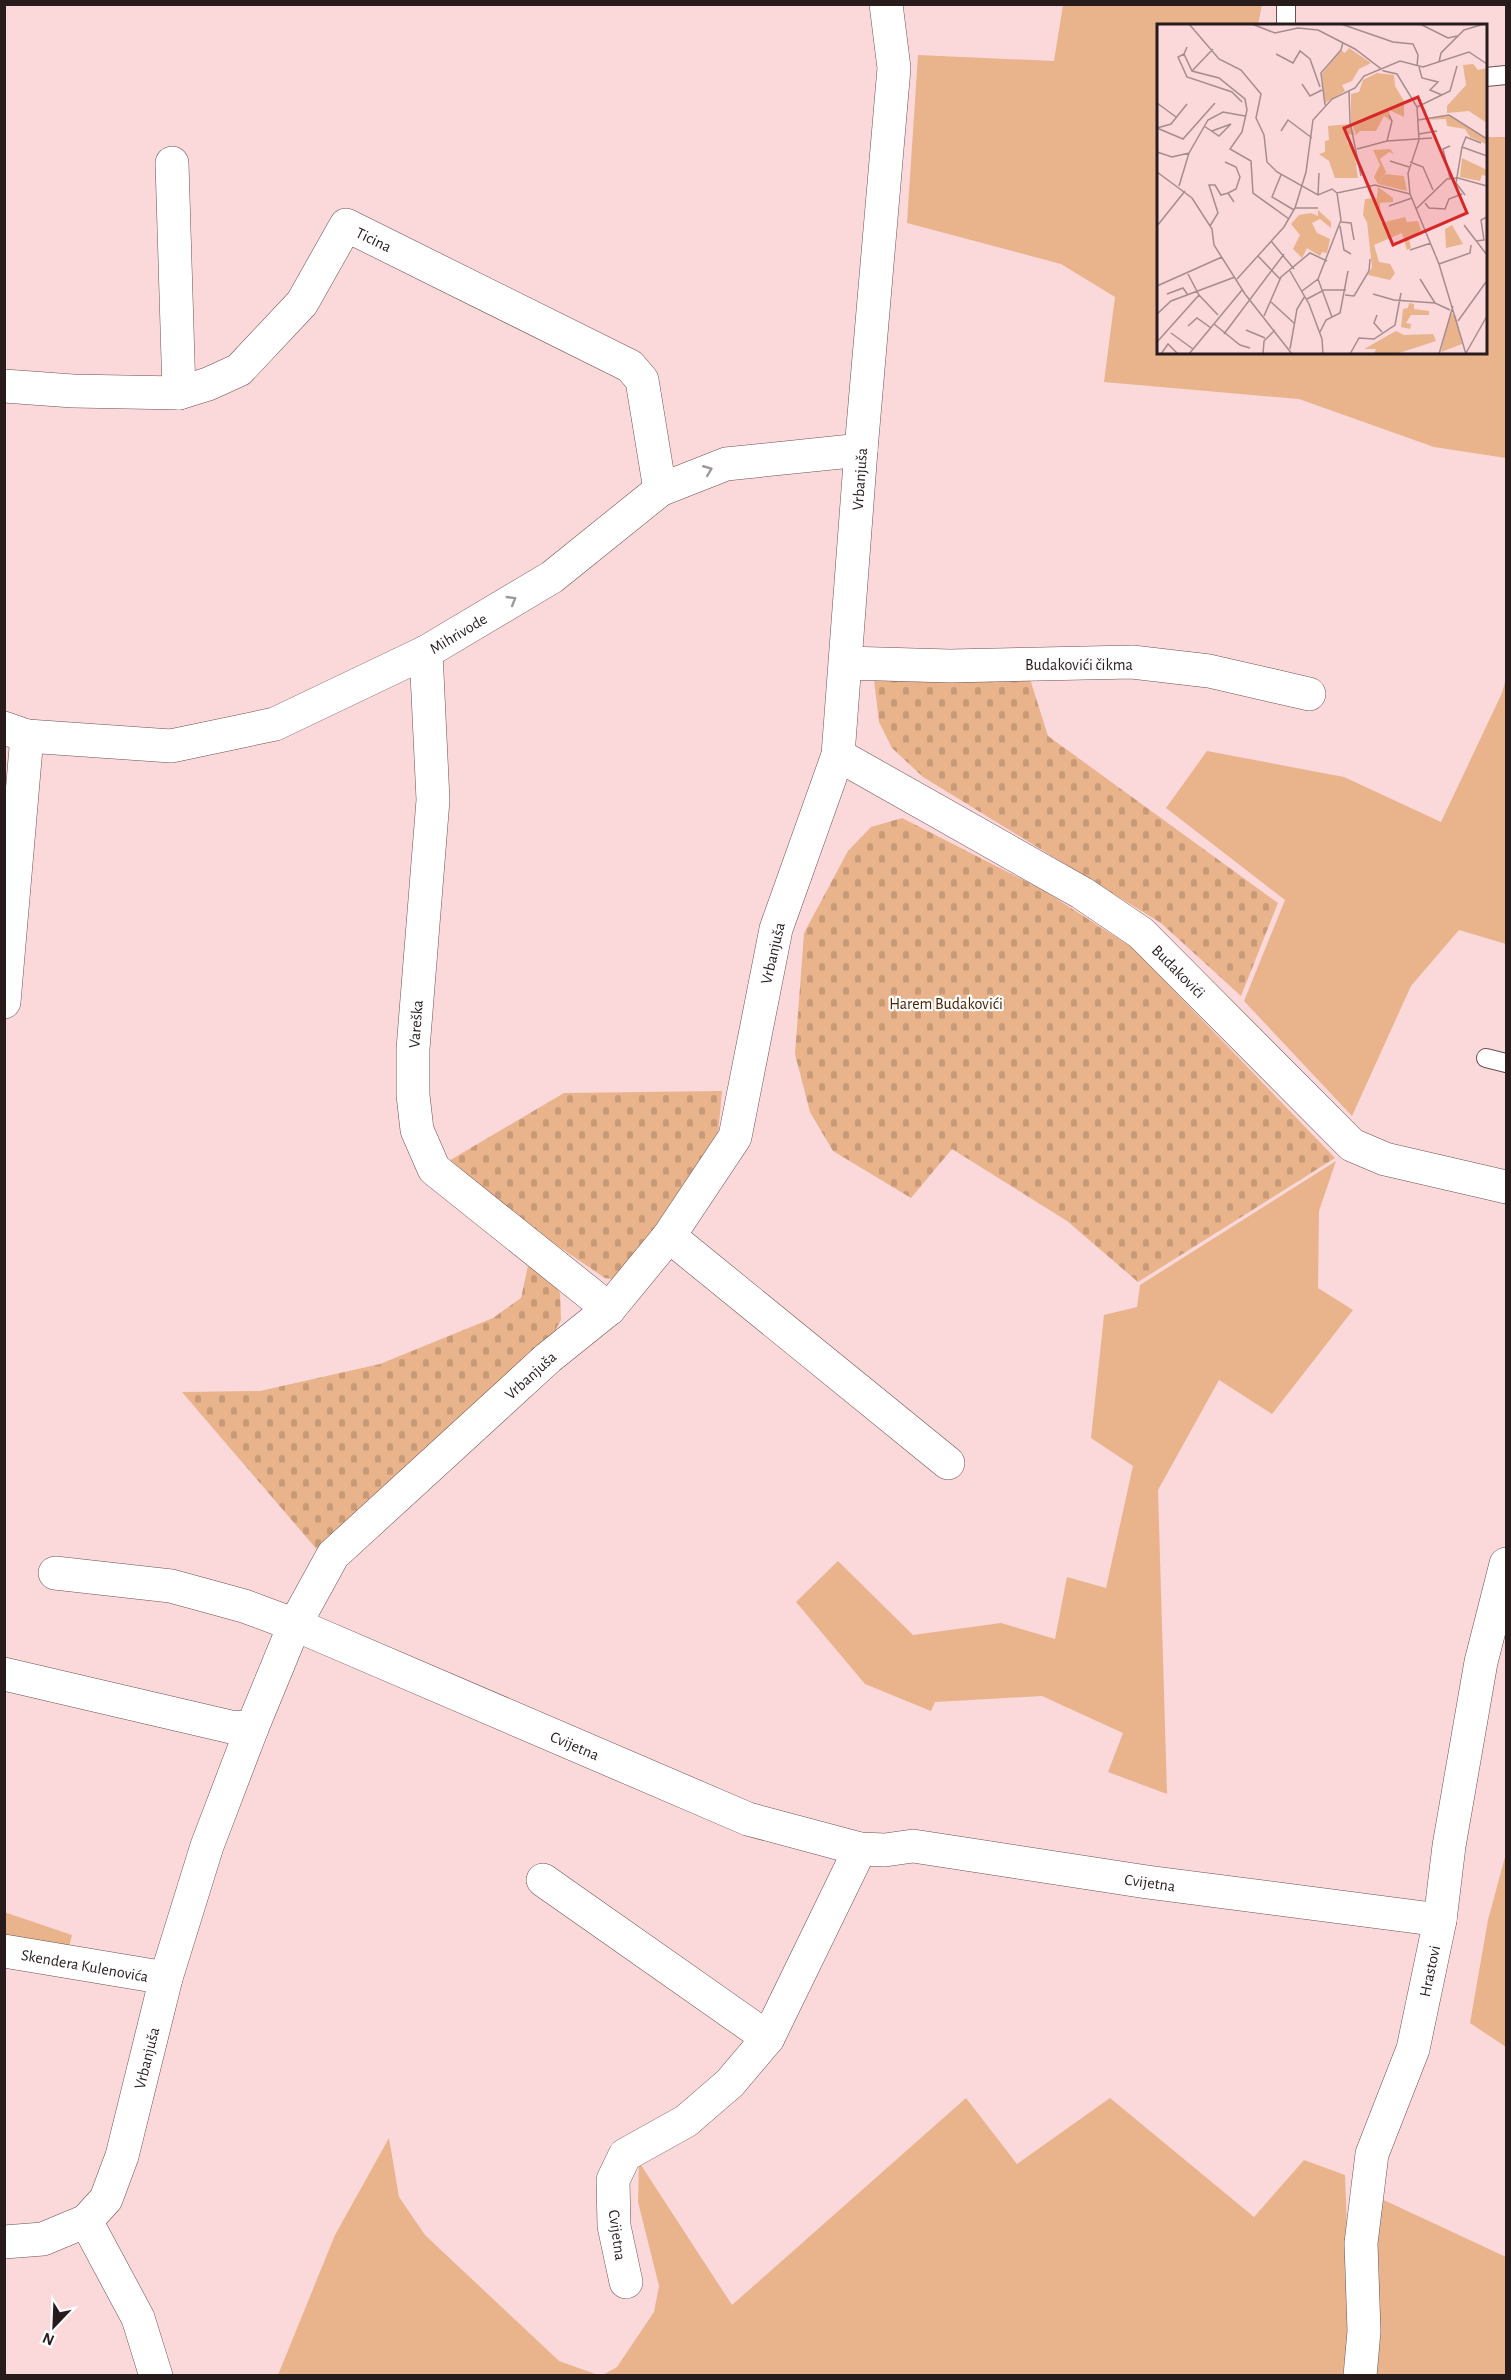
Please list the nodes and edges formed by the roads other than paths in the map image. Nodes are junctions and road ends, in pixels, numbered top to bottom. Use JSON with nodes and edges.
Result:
{"nodes":[{"id":1,"x":886,"y":4,"type":"edge"},
{"id":2,"x":1286,"y":4,"type":"edge"},
{"id":3,"x":1286,"y":24,"type":"edge"},
{"id":4,"x":1506,"y":75,"type":"edge"},
{"id":5,"x":1487,"y":77,"type":"edge"},
{"id":6,"x":172,"y":163,"type":"dead end"},
{"id":7,"x":4,"y":386,"type":"edge"},
{"id":8,"x":179,"y":393,"type":"junction"},
{"id":9,"x":861,"y":450,"type":"junction"},
{"id":10,"x":660,"y":490,"type":"junction"},
{"id":11,"x":426,"y":652,"type":"junction"},
{"id":12,"x":846,"y":663,"type":"junction"},
{"id":13,"x":1309,"y":694,"type":"dead end"},
{"id":14,"x":16,"y":732,"type":"edge"},
{"id":15,"x":838,"y":755,"type":"junction"},
{"id":16,"x":4,"y":1002,"type":"edge"},
{"id":17,"x":1486,"y":1058,"type":"dead end"},
{"id":18,"x":1506,"y":1063,"type":"edge"},
{"id":19,"x":1506,"y":1187,"type":"edge"},
{"id":20,"x":669,"y":1236,"type":"junction"},
{"id":21,"x":609,"y":1309,"type":"junction"},
{"id":22,"x":948,"y":1463,"type":"dead end"},
{"id":23,"x":1506,"y":1564,"type":"edge"},
{"id":24,"x":55,"y":1573,"type":"dead end"},
{"id":25,"x":294,"y":1626,"type":"junction"},
{"id":26,"x":4,"y":1674,"type":"edge"},
{"id":27,"x":252,"y":1728,"type":"junction"},
{"id":28,"x":860,"y":1849,"type":"junction"},
{"id":29,"x":543,"y":1880,"type":"dead end"},
{"id":30,"x":1440,"y":1920,"type":"junction"},
{"id":31,"x":4,"y":1951,"type":"edge"},
{"id":32,"x":166,"y":1978,"type":"junction"},
{"id":33,"x":768,"y":2038,"type":"junction"},
{"id":34,"x":86,"y":2220,"type":"junction"},
{"id":35,"x":4,"y":2242,"type":"edge"},
{"id":36,"x":626,"y":2282,"type":"dead end"},
{"id":37,"x":156,"y":2376,"type":"edge"},
{"id":38,"x":1360,"y":2376,"type":"edge"}],
"edges":[{"from":1,"to":9,"type":"street","name":"Vrbanjuša"},
{"from":2,"to":3,"type":"lane"},
{"from":4,"to":5,"type":"lane"},
{"from":6,"to":8,"type":"street"},
{"from":7,"to":8,"type":"street","name":"Ticina"},
{"from":8,"to":10,"type":"street","name":"Ticina"},
{"from":10,"to":9,"type":"street","name":"Mihrivode","one_way":true},
{"from":9,"to":12,"type":"street","name":"Vrbanjuša"},
{"from":11,"to":10,"type":"street","name":"Mihrivode","one_way":true},
{"from":11,"to":14,"type":"street","name":"Mihrivode"},
{"from":11,"to":21,"type":"street","name":"Vareška"},
{"from":12,"to":13,"type":"street","name":"Budakovići čikma"},
{"from":12,"to":15,"type":"street","name":"Vrbanjuša"},
{"from":14,"to":16,"type":"street","name":"Mihrivode"},
{"from":15,"to":19,"type":"street","name":"Budakovići"},
{"from":15,"to":20,"type":"street","name":"Vrbanjuša"},
{"from":17,"to":18,"type":"lane"},
{"from":20,"to":21,"type":"street","name":"Vrbanjuša"},
{"from":20,"to":22,"type":"street"},
{"from":21,"to":25,"type":"street","name":"Vrbanjuša"},
{"from":23,"to":30,"type":"street","name":"Hrastovi"},
{"from":24,"to":25,"type":"street","name":"Cvijetna"},
{"from":25,"to":27,"type":"street","name":"Vrbanjuša"},
{"from":25,"to":28,"type":"street","name":"Cvijetna"},
{"from":26,"to":27,"type":"street"},
{"from":27,"to":32,"type":"street","name":"Vrbanjuša"},
{"from":28,"to":30,"type":"street","name":"Cvijetna"},
{"from":28,"to":33,"type":"street","name":"Cvijetna"},
{"from":29,"to":33,"type":"street"},
{"from":30,"to":38,"type":"street","name":"Hrastovi"},
{"from":31,"to":32,"type":"street","name":"Skendera Kulenovića"},
{"from":32,"to":34,"type":"street","name":"Vrbanjuša"},
{"from":33,"to":36,"type":"street","name":"Cvijetna"},
{"from":34,"to":35,"type":"street"},
{"from":34,"to":37,"type":"street"}]}
